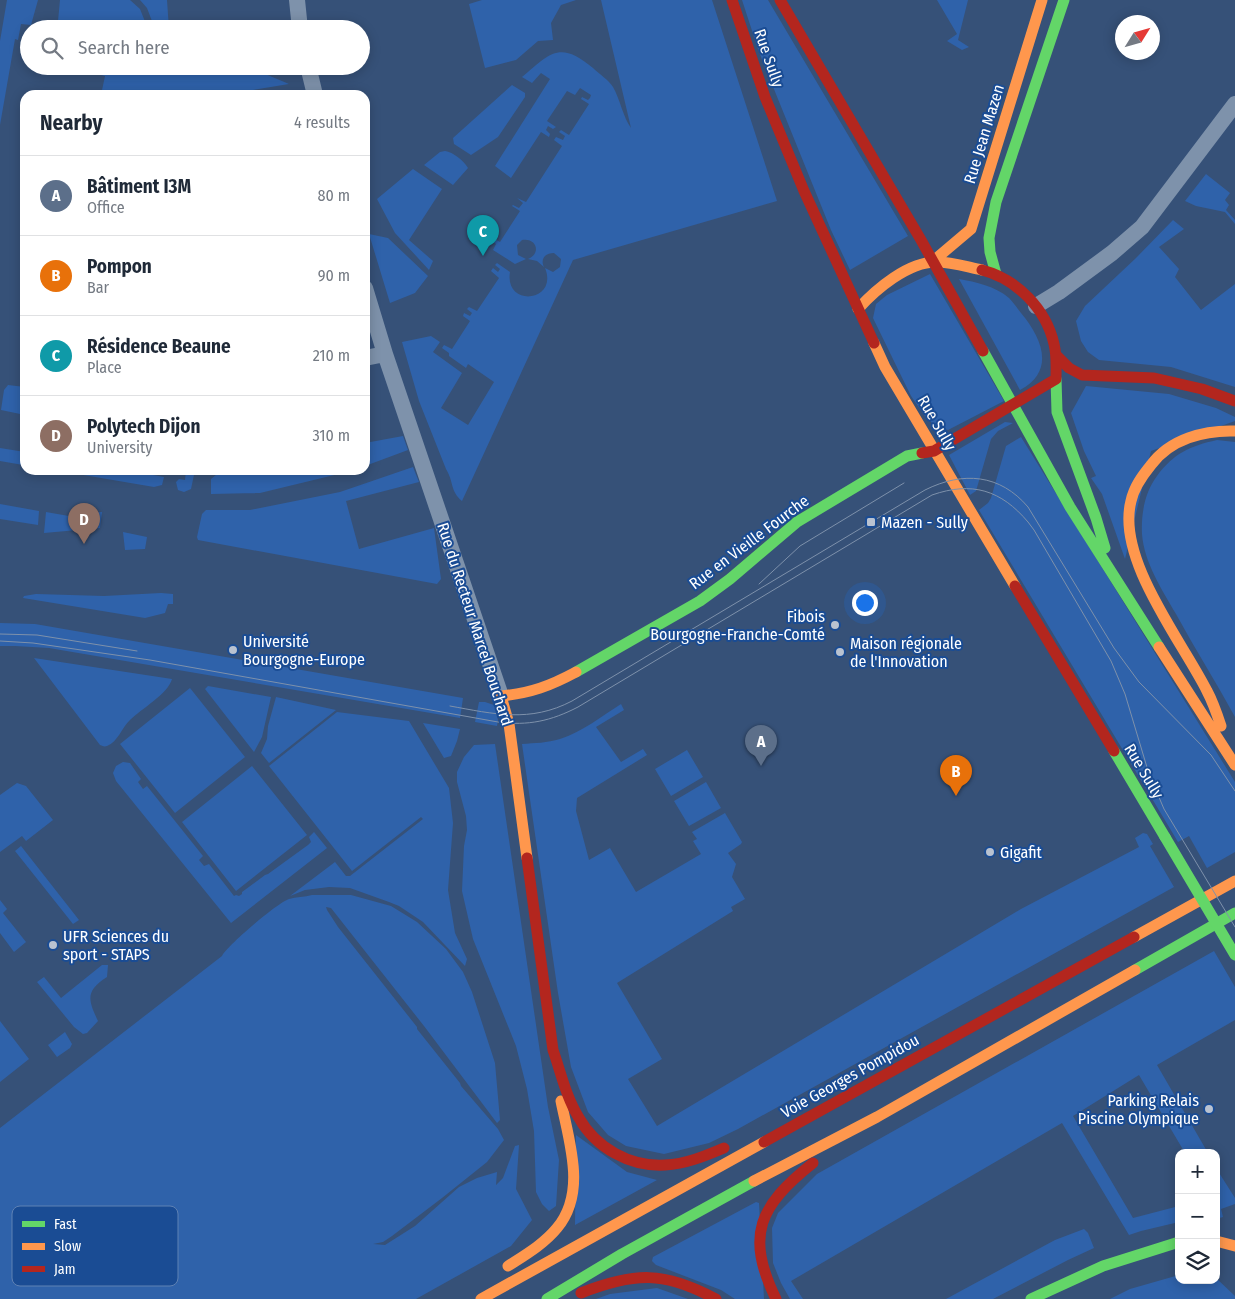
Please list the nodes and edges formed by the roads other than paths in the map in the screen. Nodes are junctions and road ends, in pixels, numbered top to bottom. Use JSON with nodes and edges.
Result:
{"nodes":[{"id":1,"x":297,"y":0,"type":"edge"},
{"id":2,"x":732,"y":0,"type":"edge"},
{"id":3,"x":780,"y":0,"type":"edge"},
{"id":4,"x":1042,"y":0,"type":"edge"},
{"id":5,"x":1062,"y":2,"type":"edge"},
{"id":6,"x":299,"y":20,"type":"edge"},
{"id":7,"x":310,"y":75,"type":"edge"},
{"id":8,"x":314,"y":90,"type":"edge"},
{"id":9,"x":1235,"y":104,"type":"edge"},
{"id":10,"x":932,"y":262,"type":"junction"},
{"id":11,"x":996,"y":274,"type":"junction"},
{"id":12,"x":370,"y":304,"type":"edge"},
{"id":13,"x":1036,"y":306,"type":"junction"},
{"id":14,"x":858,"y":309,"type":"junction"},
{"id":15,"x":385,"y":354,"type":"junction"},
{"id":16,"x":1056,"y":355,"type":"junction"},
{"id":17,"x":370,"y":357,"type":"edge"},
{"id":18,"x":1056,"y":379,"type":"junction"},
{"id":19,"x":1235,"y":401,"type":"edge"},
{"id":20,"x":1013,"y":405,"type":"junction"},
{"id":21,"x":1235,"y":431,"type":"edge"},
{"id":22,"x":934,"y":451,"type":"junction"},
{"id":23,"x":1112,"y":573,"type":"junction"},
{"id":24,"x":501,"y":696,"type":"junction"},
{"id":25,"x":1235,"y":765,"type":"edge"},
{"id":26,"x":1235,"y":881,"type":"edge"},
{"id":27,"x":1235,"y":913,"type":"edge"},
{"id":28,"x":1235,"y":955,"type":"edge"},
{"id":29,"x":553,"y":1050,"type":"junction"},
{"id":30,"x":877,"y":1117,"type":"junction"},
{"id":31,"x":790,"y":1128,"type":"junction"},
{"id":32,"x":752,"y":1136,"type":"dead end"},
{"id":33,"x":735,"y":1143,"type":"dead end"},
{"id":34,"x":1220,"y":1242,"type":"edge"},
{"id":35,"x":1175,"y":1243,"type":"edge"},
{"id":36,"x":1235,"y":1246,"type":"edge"},
{"id":37,"x":499,"y":1272,"type":"dead end"},
{"id":38,"x":481,"y":1293,"type":"edge"},
{"id":39,"x":472,"y":1299,"type":"edge"},
{"id":40,"x":547,"y":1299,"type":"edge"},
{"id":41,"x":566,"y":1299,"type":"edge"},
{"id":42,"x":716,"y":1299,"type":"edge"},
{"id":43,"x":776,"y":1299,"type":"edge"},
{"id":44,"x":1031,"y":1299,"type":"edge"}],
"edges":[{"from":1,"to":6,"type":"street"},
{"from":2,"to":14,"type":"main road","name":"Rue Sully"},
{"from":3,"to":10,"type":"main road","name":"Rue Sully"},
{"from":4,"to":10,"type":"main road","name":"Rue Jean Mazen"},
{"from":5,"to":11,"type":"main road","name":"Rue Jean Mazen"},
{"from":7,"to":8,"type":"street"},
{"from":9,"to":13,"type":"street"},
{"from":10,"to":11,"type":"main road"},
{"from":10,"to":14,"type":"main road"},
{"from":10,"to":20,"type":"main road","name":"Rue Sully"},
{"from":11,"to":13,"type":"main road"},
{"from":12,"to":15,"type":"street","name":"Rue du Recteur Marcel Bouchard"},
{"from":13,"to":16,"type":"main road"},
{"from":14,"to":22,"type":"main road","name":"Rue Sully"},
{"from":15,"to":17,"type":"street"},
{"from":15,"to":24,"type":"street","name":"Rue du Recteur Marcel Bouchard"},
{"from":16,"to":18,"type":"main road"},
{"from":16,"to":19,"type":"main road"},
{"from":18,"to":20,"type":"main road"},
{"from":18,"to":23,"type":"main road"},
{"from":20,"to":22,"type":"main road"},
{"from":20,"to":23,"type":"main road","name":"Rue Sully"},
{"from":21,"to":25,"type":"main road"},
{"from":22,"to":24,"type":"main road","name":"Rue en Vieille Fourche"},
{"from":22,"to":28,"type":"main road","name":"Rue Sully","bridge":true},
{"from":23,"to":25,"type":"main road","name":"Rue Sully"},
{"from":24,"to":29,"type":"main road","name":"Rue du Recteur Marcel Bouchard"},
{"from":26,"to":31,"type":"main road","name":"Voie Georges Pompidou"},
{"from":27,"to":30,"type":"main road"},
{"from":29,"to":33,"type":"main road"},
{"from":29,"to":37,"type":"main road"},
{"from":30,"to":40,"type":"main road"},
{"from":30,"to":43,"type":"main road"},
{"from":31,"to":32,"type":"main road"},
{"from":31,"to":38,"type":"main road","name":"Voie Georges Pompidou"},
{"from":34,"to":36,"type":"main road"},
{"from":35,"to":44,"type":"main road"},
{"from":38,"to":39,"type":"main road"},
{"from":41,"to":42,"type":"main road"}]}
